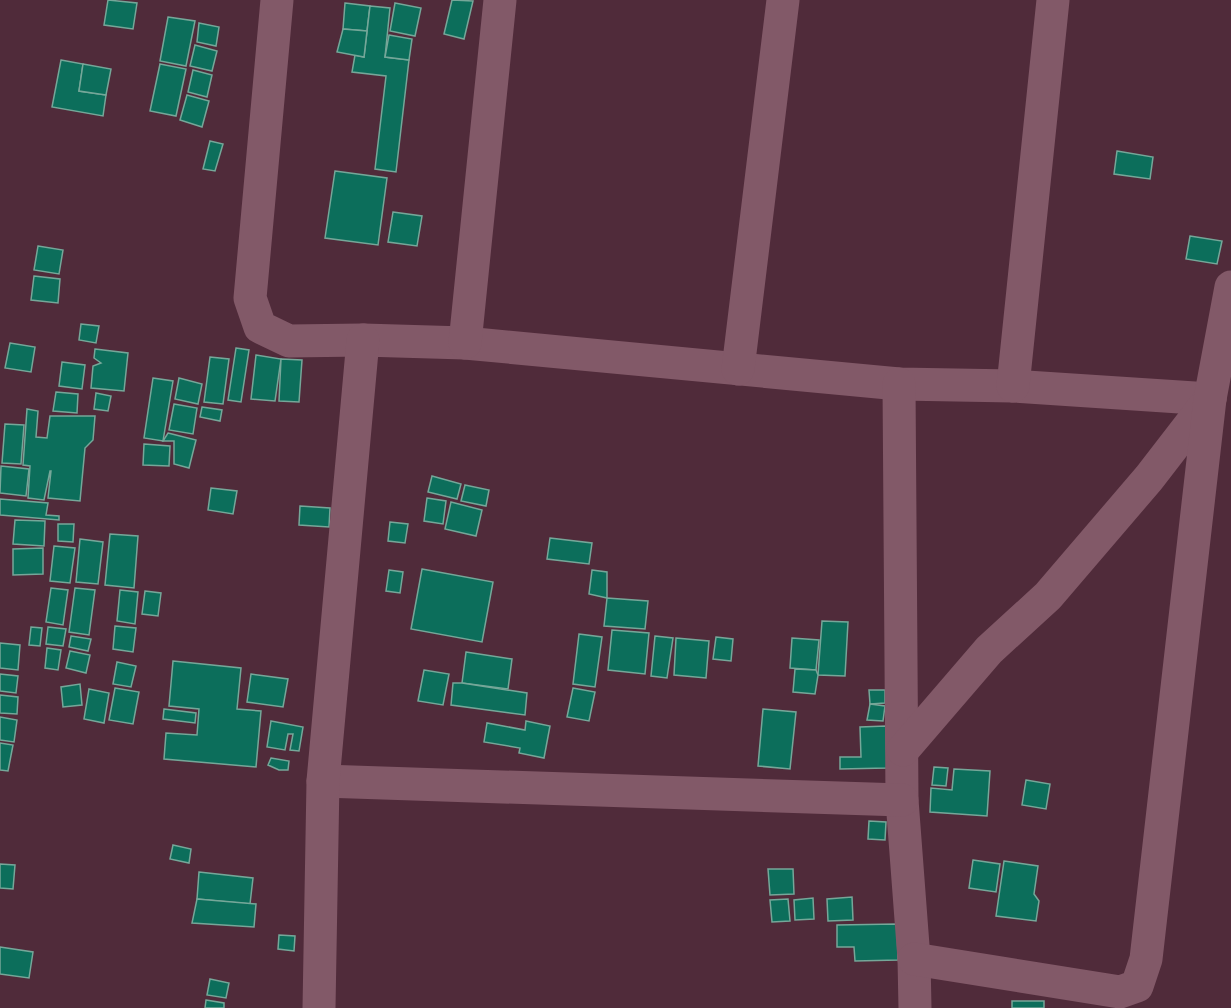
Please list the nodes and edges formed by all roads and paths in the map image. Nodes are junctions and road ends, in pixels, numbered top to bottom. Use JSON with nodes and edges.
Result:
{"nodes":[{"id":1,"x":277,"y":0,"type":"edge"},
{"id":2,"x":500,"y":0,"type":"edge"},
{"id":3,"x":783,"y":0,"type":"edge"},
{"id":4,"x":1053,"y":0,"type":"edge"},
{"id":5,"x":1231,"y":287,"type":"edge"},
{"id":6,"x":1227,"y":334,"type":"edge"},
{"id":7,"x":363,"y":340,"type":"junction"},
{"id":8,"x":465,"y":343,"type":"junction"},
{"id":9,"x":738,"y":369,"type":"junction"},
{"id":10,"x":899,"y":384,"type":"junction"},
{"id":11,"x":1012,"y":386,"type":"junction"},
{"id":12,"x":1210,"y":399,"type":"junction"},
{"id":13,"x":903,"y":750,"type":"junction"},
{"id":14,"x":323,"y":781,"type":"junction"},
{"id":15,"x":902,"y":800,"type":"junction"},
{"id":16,"x":914,"y":959,"type":"junction"},
{"id":17,"x":319,"y":1008,"type":"edge"},
{"id":18,"x":915,"y":1008,"type":"edge"}],
"edges":[{"from":1,"to":7,"type":"street"},
{"from":2,"to":8,"type":"street"},
{"from":3,"to":9,"type":"street"},
{"from":4,"to":11,"type":"street"},
{"from":5,"to":6,"type":"street"},
{"from":6,"to":12,"type":"street"},
{"from":7,"to":8,"type":"street"},
{"from":7,"to":14,"type":"street"},
{"from":8,"to":9,"type":"street"},
{"from":9,"to":10,"type":"street"},
{"from":10,"to":11,"type":"street"},
{"from":10,"to":13,"type":"street"},
{"from":11,"to":12,"type":"street"},
{"from":12,"to":13,"type":"street"},
{"from":12,"to":16,"type":"street"},
{"from":13,"to":15,"type":"street"},
{"from":14,"to":15,"type":"street"},
{"from":14,"to":17,"type":"street"},
{"from":15,"to":16,"type":"street"},
{"from":16,"to":18,"type":"street"}]}
